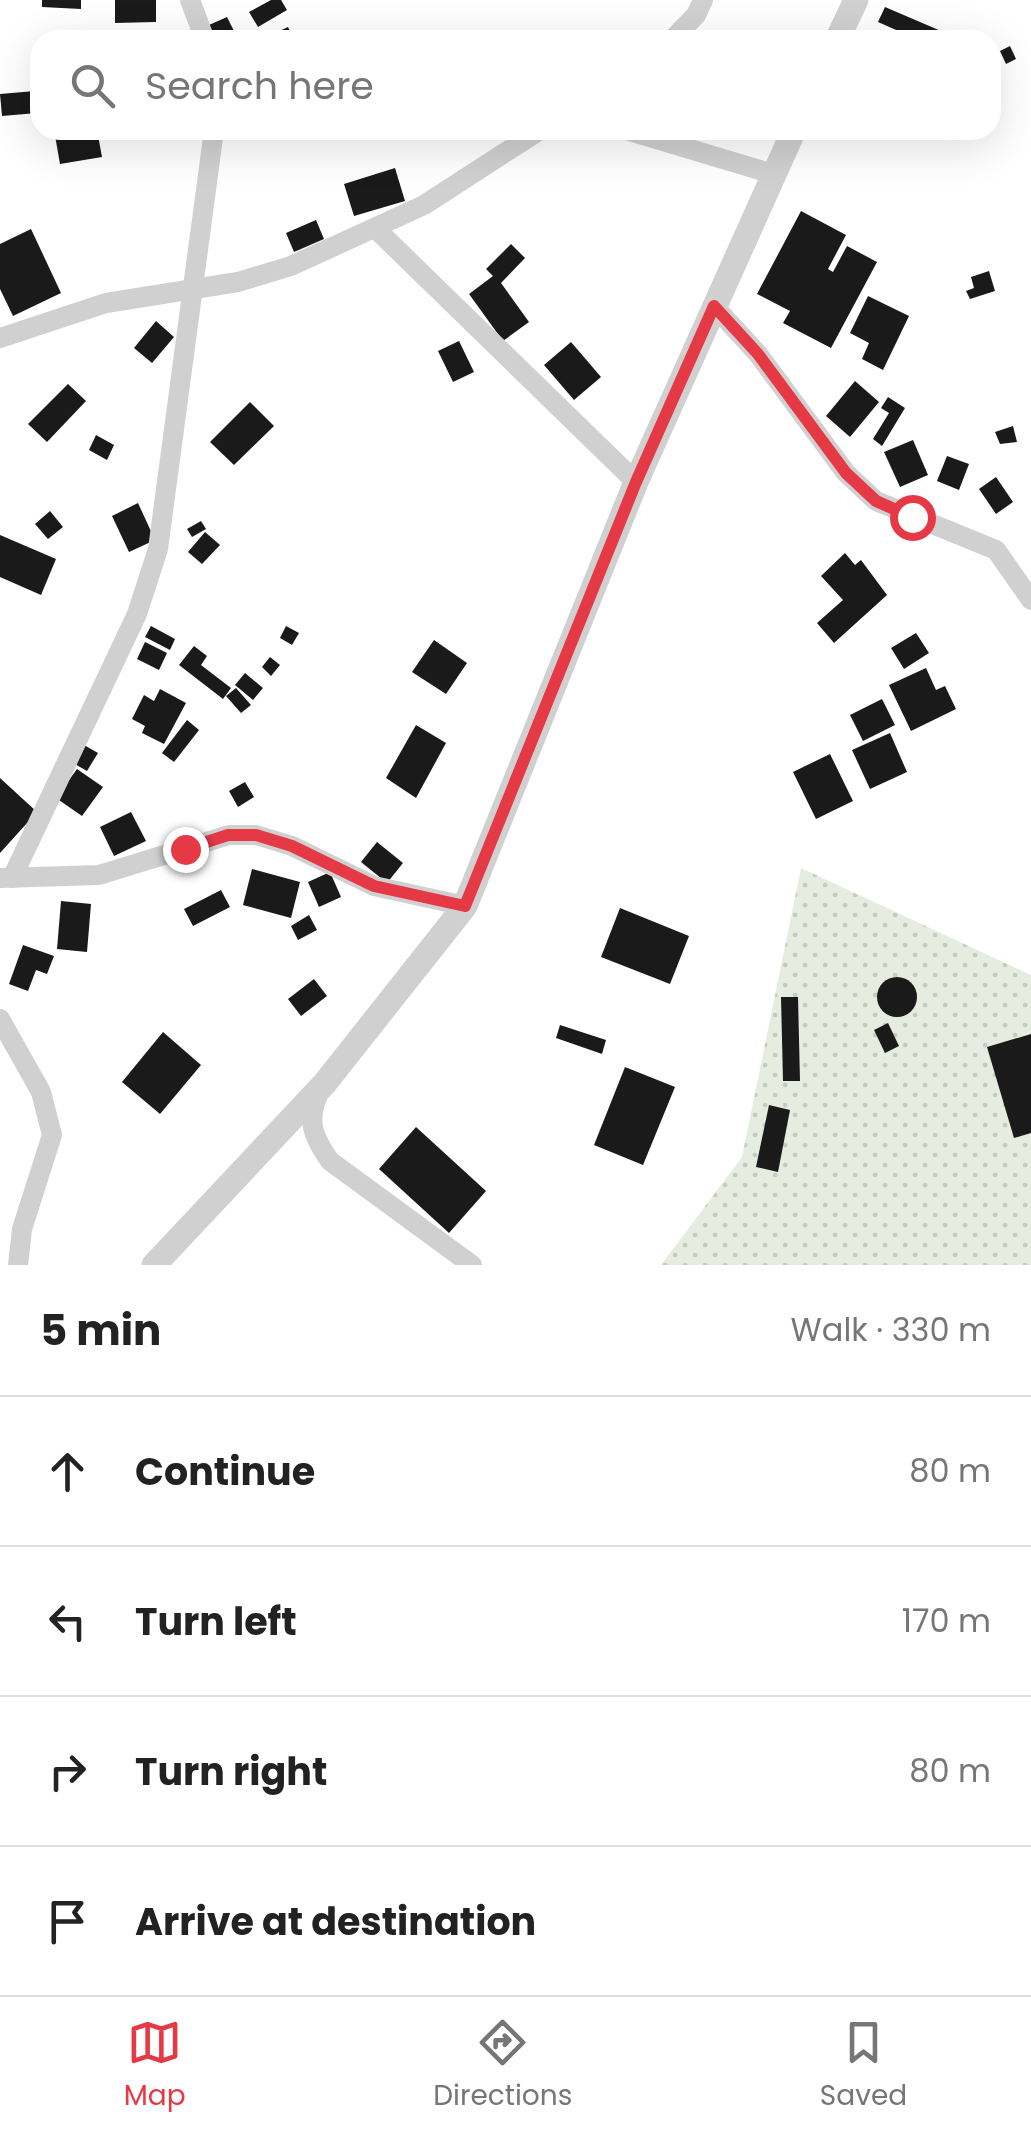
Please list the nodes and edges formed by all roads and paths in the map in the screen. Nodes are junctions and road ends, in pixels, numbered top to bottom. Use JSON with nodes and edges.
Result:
{"nodes":[{"id":1,"x":190,"y":0,"type":"edge"},
{"id":2,"x":703,"y":0,"type":"edge"},
{"id":3,"x":856,"y":0,"type":"edge"},
{"id":4,"x":201,"y":30,"type":"edge"},
{"id":5,"x":680,"y":30,"type":"edge"},
{"id":6,"x":842,"y":30,"type":"edge"},
{"id":7,"x":213,"y":140,"type":"edge"},
{"id":8,"x":525,"y":140,"type":"edge"},
{"id":9,"x":659,"y":140,"type":"edge"},
{"id":10,"x":789,"y":140,"type":"edge"},
{"id":11,"x":773,"y":174,"type":"junction"},
{"id":12,"x":377,"y":230,"type":"junction"},
{"id":13,"x":191,"y":287,"type":"junction"},
{"id":14,"x":714,"y":306,"type":"junction"},
{"id":15,"x":0,"y":338,"type":"edge"},
{"id":16,"x":636,"y":482,"type":"junction"},
{"id":17,"x":1031,"y":600,"type":"edge"},
{"id":18,"x":6,"y":878,"type":"edge"},
{"id":19,"x":465,"y":906,"type":"junction"},
{"id":20,"x":0,"y":1019,"type":"edge"},
{"id":21,"x":324,"y":1082,"type":"junction"},
{"id":22,"x":18,"y":1265,"type":"edge"},
{"id":23,"x":154,"y":1265,"type":"edge"},
{"id":24,"x":472,"y":1265,"type":"edge"}],
"edges":[{"from":1,"to":4,"type":"street"},
{"from":2,"to":5,"type":"street"},
{"from":3,"to":6,"type":"street"},
{"from":7,"to":13,"type":"street"},
{"from":8,"to":12,"type":"street"},
{"from":9,"to":11,"type":"street"},
{"from":10,"to":11,"type":"street"},
{"from":11,"to":14,"type":"street"},
{"from":12,"to":13,"type":"street"},
{"from":12,"to":16,"type":"street"},
{"from":13,"to":15,"type":"street"},
{"from":13,"to":18,"type":"street"},
{"from":14,"to":16,"type":"street"},
{"from":14,"to":17,"type":"street"},
{"from":16,"to":19,"type":"street"},
{"from":18,"to":19,"type":"street"},
{"from":19,"to":21,"type":"street"},
{"from":20,"to":22,"type":"street"},
{"from":21,"to":23,"type":"street"},
{"from":21,"to":24,"type":"street"}]}
